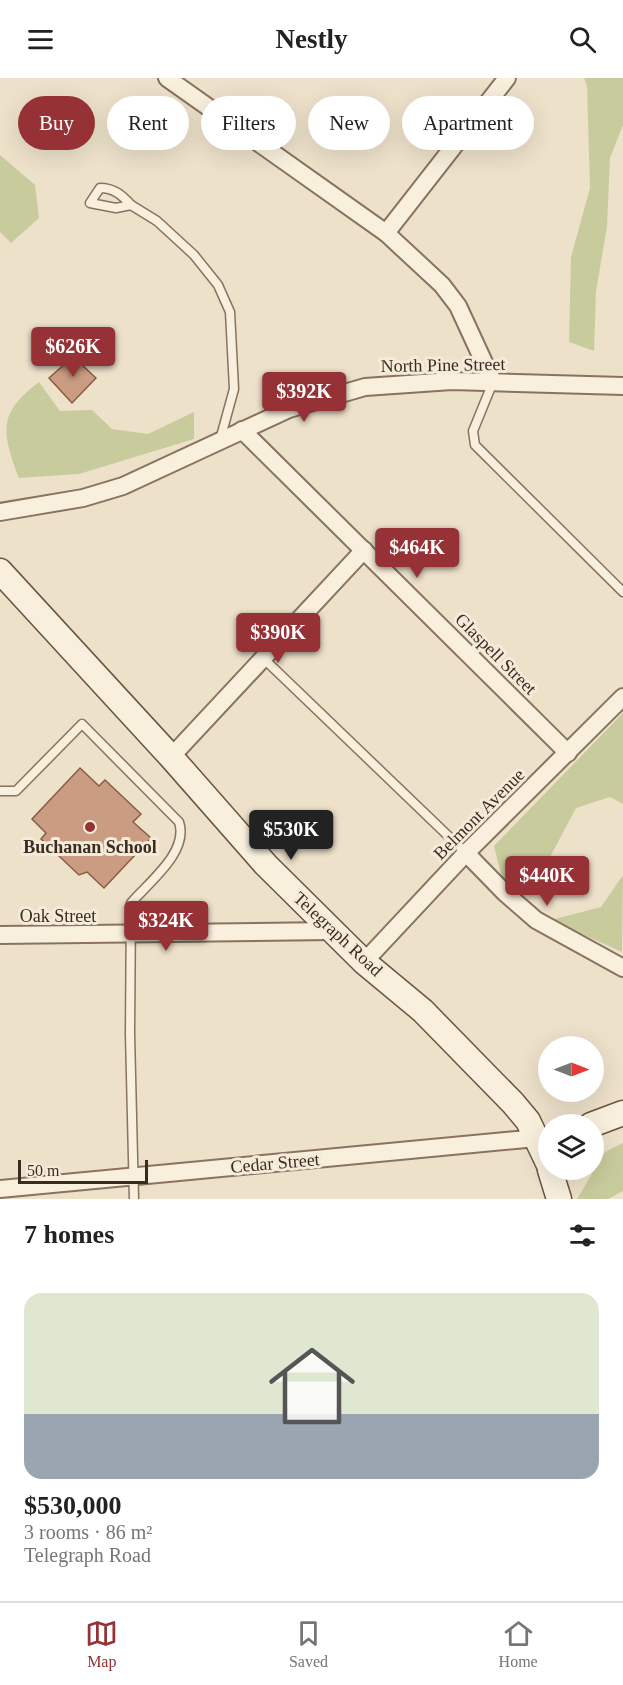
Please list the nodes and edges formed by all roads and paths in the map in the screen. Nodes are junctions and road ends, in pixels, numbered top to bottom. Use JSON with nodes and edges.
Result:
{"nodes":[{"id":1,"x":167,"y":78,"type":"edge"},
{"id":2,"x":507,"y":78,"type":"edge"},
{"id":3,"x":131,"y":205,"type":"dead end"},
{"id":4,"x":386,"y":233,"type":"junction"},
{"id":5,"x":493,"y":382,"type":"junction"},
{"id":6,"x":623,"y":386,"type":"edge"},
{"id":7,"x":242,"y":430,"type":"junction"},
{"id":8,"x":220,"y":440,"type":"junction"},
{"id":9,"x":0,"y":512,"type":"edge"},
{"id":10,"x":364,"y":550,"type":"junction"},
{"id":11,"x":0,"y":571,"type":"edge"},
{"id":12,"x":623,"y":592,"type":"edge"},
{"id":13,"x":262,"y":656,"type":"junction"},
{"id":14,"x":623,"y":696,"type":"edge"},
{"id":15,"x":568,"y":753,"type":"junction"},
{"id":16,"x":171,"y":757,"type":"junction"},
{"id":17,"x":0,"y":791,"type":"edge"},
{"id":18,"x":466,"y":853,"type":"junction"},
{"id":19,"x":332,"y":931,"type":"junction"},
{"id":20,"x":0,"y":935,"type":"edge"},
{"id":21,"x":132,"y":935,"type":"junction"},
{"id":22,"x":364,"y":962,"type":"junction"},
{"id":23,"x":623,"y":968,"type":"edge"},
{"id":24,"x":623,"y":1113,"type":"edge"},
{"id":25,"x":604,"y":1120,"type":"edge"},
{"id":26,"x":538,"y":1131,"type":"edge"},
{"id":27,"x":538,"y":1137,"type":"edge"},
{"id":28,"x":134,"y":1176,"type":"junction"},
{"id":29,"x":553,"y":1180,"type":"edge"},
{"id":30,"x":0,"y":1189,"type":"edge"},
{"id":31,"x":134,"y":1199,"type":"edge"},
{"id":32,"x":559,"y":1199,"type":"edge"}],
"edges":[{"from":1,"to":4,"type":"street"},
{"from":2,"to":4,"type":"street"},
{"from":3,"to":8,"type":"lane"},
{"from":4,"to":5,"type":"street"},
{"from":5,"to":6,"type":"street","name":"North Pine Street"},
{"from":5,"to":7,"type":"street","name":"North Pine Street"},
{"from":5,"to":12,"type":"lane"},
{"from":7,"to":8,"type":"street","name":"North Pine Street"},
{"from":7,"to":10,"type":"street","name":"Glaspell Street"},
{"from":8,"to":9,"type":"street","name":"North Pine Street"},
{"from":10,"to":13,"type":"street"},
{"from":10,"to":15,"type":"street","name":"Glaspell Street"},
{"from":11,"to":16,"type":"street","name":"Telegraph Road"},
{"from":13,"to":16,"type":"street"},
{"from":13,"to":18,"type":"lane"},
{"from":14,"to":15,"type":"street","name":"Belmont Avenue"},
{"from":15,"to":18,"type":"street","name":"Belmont Avenue"},
{"from":16,"to":19,"type":"street","name":"Telegraph Road"},
{"from":17,"to":21,"type":"lane"},
{"from":18,"to":22,"type":"street","name":"Belmont Avenue"},
{"from":18,"to":23,"type":"street"},
{"from":19,"to":21,"type":"street","name":"Oak Street"},
{"from":19,"to":22,"type":"street","name":"Telegraph Road"},
{"from":20,"to":21,"type":"street","name":"Oak Street"},
{"from":21,"to":28,"type":"lane"},
{"from":22,"to":26,"type":"street","name":"Telegraph Road"},
{"from":24,"to":25,"type":"street"},
{"from":27,"to":28,"type":"street","name":"Cedar Street"},
{"from":28,"to":30,"type":"street","name":"Cedar Street"},
{"from":28,"to":31,"type":"lane"},
{"from":29,"to":32,"type":"street"}]}
